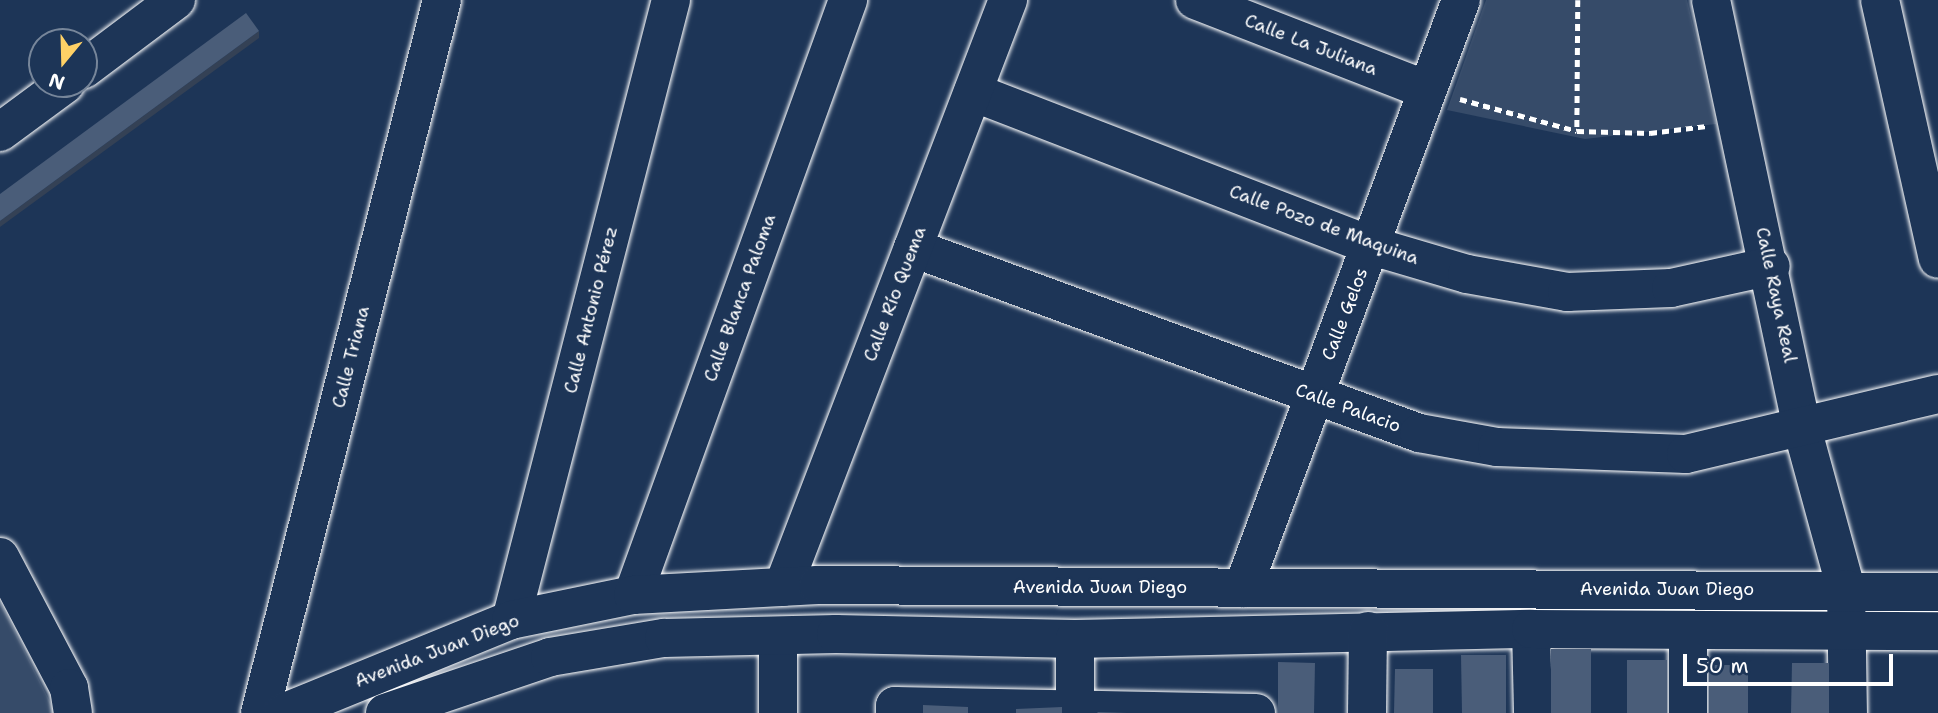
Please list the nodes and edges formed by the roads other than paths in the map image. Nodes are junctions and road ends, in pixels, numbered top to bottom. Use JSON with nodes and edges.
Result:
{"nodes":[{"id":1,"x":176,"y":0,"type":"edge"},
{"id":2,"x":442,"y":0,"type":"edge"},
{"id":3,"x":671,"y":0,"type":"edge"},
{"id":4,"x":848,"y":0,"type":"edge"},
{"id":5,"x":1008,"y":0,"type":"edge"},
{"id":6,"x":1195,"y":0,"type":"edge"},
{"id":7,"x":1461,"y":0,"type":"edge"},
{"id":8,"x":1711,"y":0,"type":"edge"},
{"id":9,"x":1880,"y":0,"type":"edge"},
{"id":10,"x":98,"y":58,"type":"edge"},
{"id":11,"x":1427,"y":90,"type":"junction"},
{"id":12,"x":973,"y":92,"type":"junction"},
{"id":13,"x":46,"y":98,"type":"edge"},
{"id":14,"x":0,"y":132,"type":"edge"},
{"id":15,"x":1372,"y":246,"type":"junction"},
{"id":16,"x":913,"y":248,"type":"junction"},
{"id":17,"x":1938,"y":259,"type":"edge"},
{"id":18,"x":1771,"y":266,"type":"junction"},
{"id":19,"x":1938,"y":394,"type":"edge"},
{"id":20,"x":1314,"y":396,"type":"junction"},
{"id":21,"x":1802,"y":428,"type":"junction"},
{"id":22,"x":0,"y":557,"type":"edge"},
{"id":23,"x":783,"y":587,"type":"junction"},
{"id":24,"x":1243,"y":588,"type":"junction"},
{"id":25,"x":1846,"y":589,"type":"junction"},
{"id":26,"x":1938,"y":592,"type":"edge"},
{"id":27,"x":633,"y":595,"type":"junction"},
{"id":28,"x":511,"y":620,"type":"junction"},
{"id":29,"x":1848,"y":628,"type":"junction"},
{"id":30,"x":1531,"y":629,"type":"junction"},
{"id":31,"x":1368,"y":631,"type":"junction"},
{"id":32,"x":1938,"y":631,"type":"edge"},
{"id":33,"x":1688,"y":632,"type":"junction"},
{"id":34,"x":778,"y":636,"type":"junction"},
{"id":35,"x":1075,"y":639,"type":"junction"},
{"id":36,"x":895,"y":710,"type":"edge"},
{"id":37,"x":1075,"y":710,"type":"edge"},
{"id":38,"x":1256,"y":711,"type":"edge"},
{"id":39,"x":73,"y":713,"type":"edge"},
{"id":40,"x":260,"y":713,"type":"edge"},
{"id":41,"x":283,"y":713,"type":"edge"},
{"id":42,"x":385,"y":713,"type":"edge"},
{"id":43,"x":779,"y":713,"type":"edge"},
{"id":44,"x":1367,"y":713,"type":"edge"},
{"id":45,"x":1533,"y":713,"type":"edge"},
{"id":46,"x":1688,"y":713,"type":"edge"},
{"id":47,"x":1848,"y":713,"type":"edge"}],
"edges":[{"from":1,"to":10,"type":"street"},
{"from":2,"to":40,"type":"street","name":"Calle Triana"},
{"from":3,"to":28,"type":"street","name":"Calle Antonio Pérez"},
{"from":4,"to":27,"type":"street","name":"Calle Blanca Paloma"},
{"from":5,"to":12,"type":"street","name":"Calle Río Quema"},
{"from":6,"to":11,"type":"street","name":"Calle La Juliana"},
{"from":7,"to":11,"type":"street","name":"Calle Gelos"},
{"from":8,"to":18,"type":"street","name":"Calle Raya Real"},
{"from":9,"to":17,"type":"street"},
{"from":11,"to":15,"type":"street","name":"Calle Gelos"},
{"from":12,"to":15,"type":"street","name":"Calle Pozo de Maquina"},
{"from":12,"to":16,"type":"street","name":"Calle Río Quema"},
{"from":13,"to":14,"type":"street"},
{"from":15,"to":18,"type":"street","name":"Calle Pozo de Maquina"},
{"from":15,"to":20,"type":"street","name":"Calle Gelos"},
{"from":16,"to":20,"type":"street","name":"Calle Palacio"},
{"from":16,"to":23,"type":"street","name":"Calle Río Quema"},
{"from":18,"to":21,"type":"street","name":"Calle Raya Real"},
{"from":19,"to":21,"type":"street","name":"Calle Palacio"},
{"from":20,"to":21,"type":"street","name":"Calle Palacio"},
{"from":20,"to":24,"type":"street","name":"Calle Gelos"},
{"from":21,"to":25,"type":"street","name":"Calle Raya Real"},
{"from":22,"to":39,"type":"street"},
{"from":23,"to":24,"type":"street","name":"Avenida Juan Diego"},
{"from":23,"to":27,"type":"street","name":"Avenida Juan Diego"},
{"from":24,"to":25,"type":"street","name":"Avenida Juan Diego"},
{"from":25,"to":26,"type":"street","name":"Avenida Juan Diego"},
{"from":25,"to":29,"type":"street","name":"Calle Raya Real"},
{"from":27,"to":28,"type":"street","name":"Avenida Juan Diego"},
{"from":28,"to":41,"type":"street","name":"Avenida Juan Diego"},
{"from":29,"to":32,"type":"street"},
{"from":29,"to":33,"type":"street"},
{"from":29,"to":47,"type":"street","name":"Calle Raya Real"},
{"from":30,"to":31,"type":"street"},
{"from":30,"to":33,"type":"street"},
{"from":30,"to":45,"type":"street"},
{"from":31,"to":35,"type":"street"},
{"from":31,"to":44,"type":"street"},
{"from":33,"to":46,"type":"street"},
{"from":34,"to":35,"type":"street"},
{"from":34,"to":42,"type":"street"},
{"from":34,"to":43,"type":"street"},
{"from":35,"to":37,"type":"street"},
{"from":36,"to":37,"type":"street"},
{"from":37,"to":38,"type":"street"}]}
